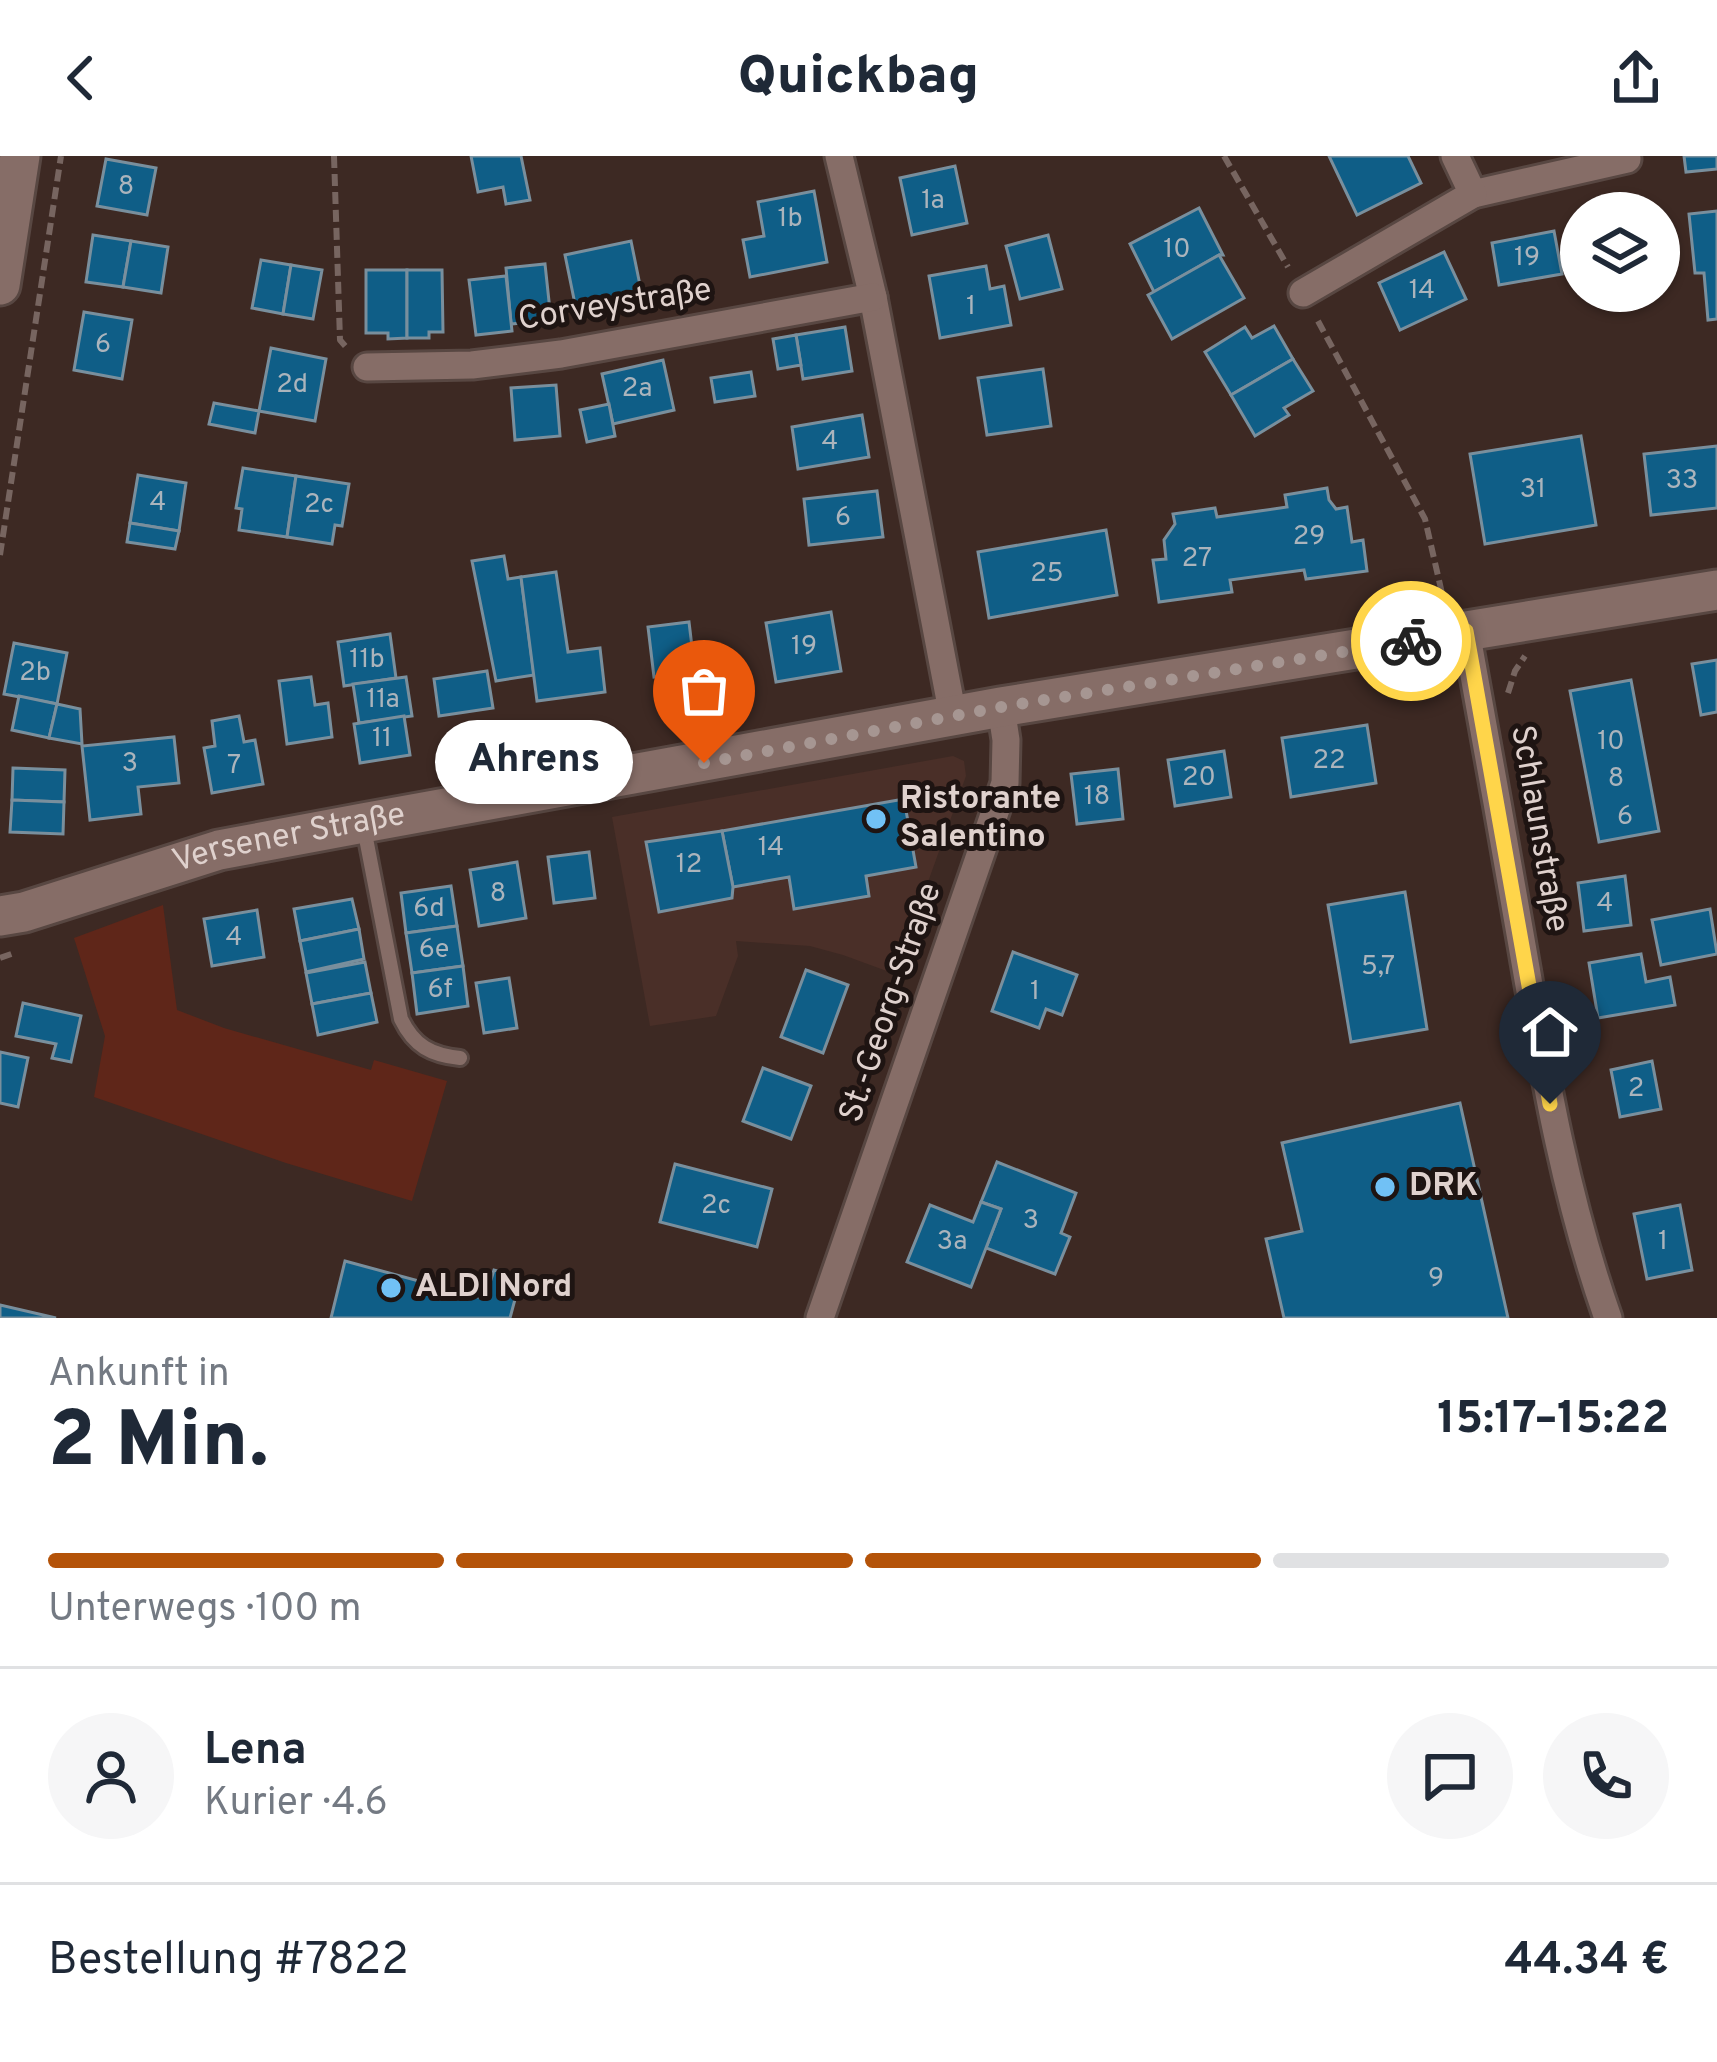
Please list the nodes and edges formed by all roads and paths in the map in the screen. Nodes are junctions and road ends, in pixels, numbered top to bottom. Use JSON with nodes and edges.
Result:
{"nodes":[{"id":1,"x":20,"y":156,"type":"edge"},
{"id":2,"x":61,"y":156,"type":"edge"},
{"id":3,"x":334,"y":156,"type":"edge"},
{"id":4,"x":838,"y":156,"type":"edge"},
{"id":5,"x":1224,"y":156,"type":"edge"},
{"id":6,"x":1455,"y":156,"type":"edge"},
{"id":7,"x":1628,"y":159,"type":"dead end"},
{"id":8,"x":1473,"y":194,"type":"junction"},
{"id":9,"x":0,"y":285,"type":"edge"},
{"id":10,"x":1303,"y":293,"type":"junction"},
{"id":11,"x":873,"y":297,"type":"junction"},
{"id":12,"x":367,"y":367,"type":"joint"},
{"id":13,"x":0,"y":555,"type":"edge"},
{"id":14,"x":1717,"y":590,"type":"edge"},
{"id":15,"x":1457,"y":633,"type":"junction"},
{"id":16,"x":1001,"y":707,"type":"junction"},
{"id":17,"x":953,"y":716,"type":"junction"},
{"id":18,"x":363,"y":823,"type":"junction"},
{"id":19,"x":3,"y":943,"type":"edge"},
{"id":20,"x":460,"y":1058,"type":"dead end"},
{"id":21,"x":820,"y":1318,"type":"edge"},
{"id":22,"x":1608,"y":1318,"type":"edge"}],
"edges":[{"from":1,"to":9,"type":"street"},
{"from":2,"to":13,"type":"path"},
{"from":3,"to":12,"type":"path"},
{"from":4,"to":11,"type":"street"},
{"from":5,"to":10,"type":"path"},
{"from":6,"to":8,"type":"street"},
{"from":7,"to":8,"type":"street"},
{"from":8,"to":10,"type":"street"},
{"from":10,"to":15,"type":"path"},
{"from":11,"to":12,"type":"street","name":"Corveystraße"},
{"from":11,"to":17,"type":"street"},
{"from":14,"to":15,"type":"street","name":"Versener Straße"},
{"from":15,"to":16,"type":"street","name":"Versener Straße"},
{"from":15,"to":22,"type":"street","name":"Schlaunstraße"},
{"from":16,"to":17,"type":"street","name":"Versener Straße"},
{"from":16,"to":21,"type":"street","name":"St.-Georg-Straße"},
{"from":17,"to":18,"type":"street","name":"Versener Straße"},
{"from":18,"to":19,"type":"street","name":"Versener Straße"},
{"from":18,"to":20,"type":"lane"}]}
